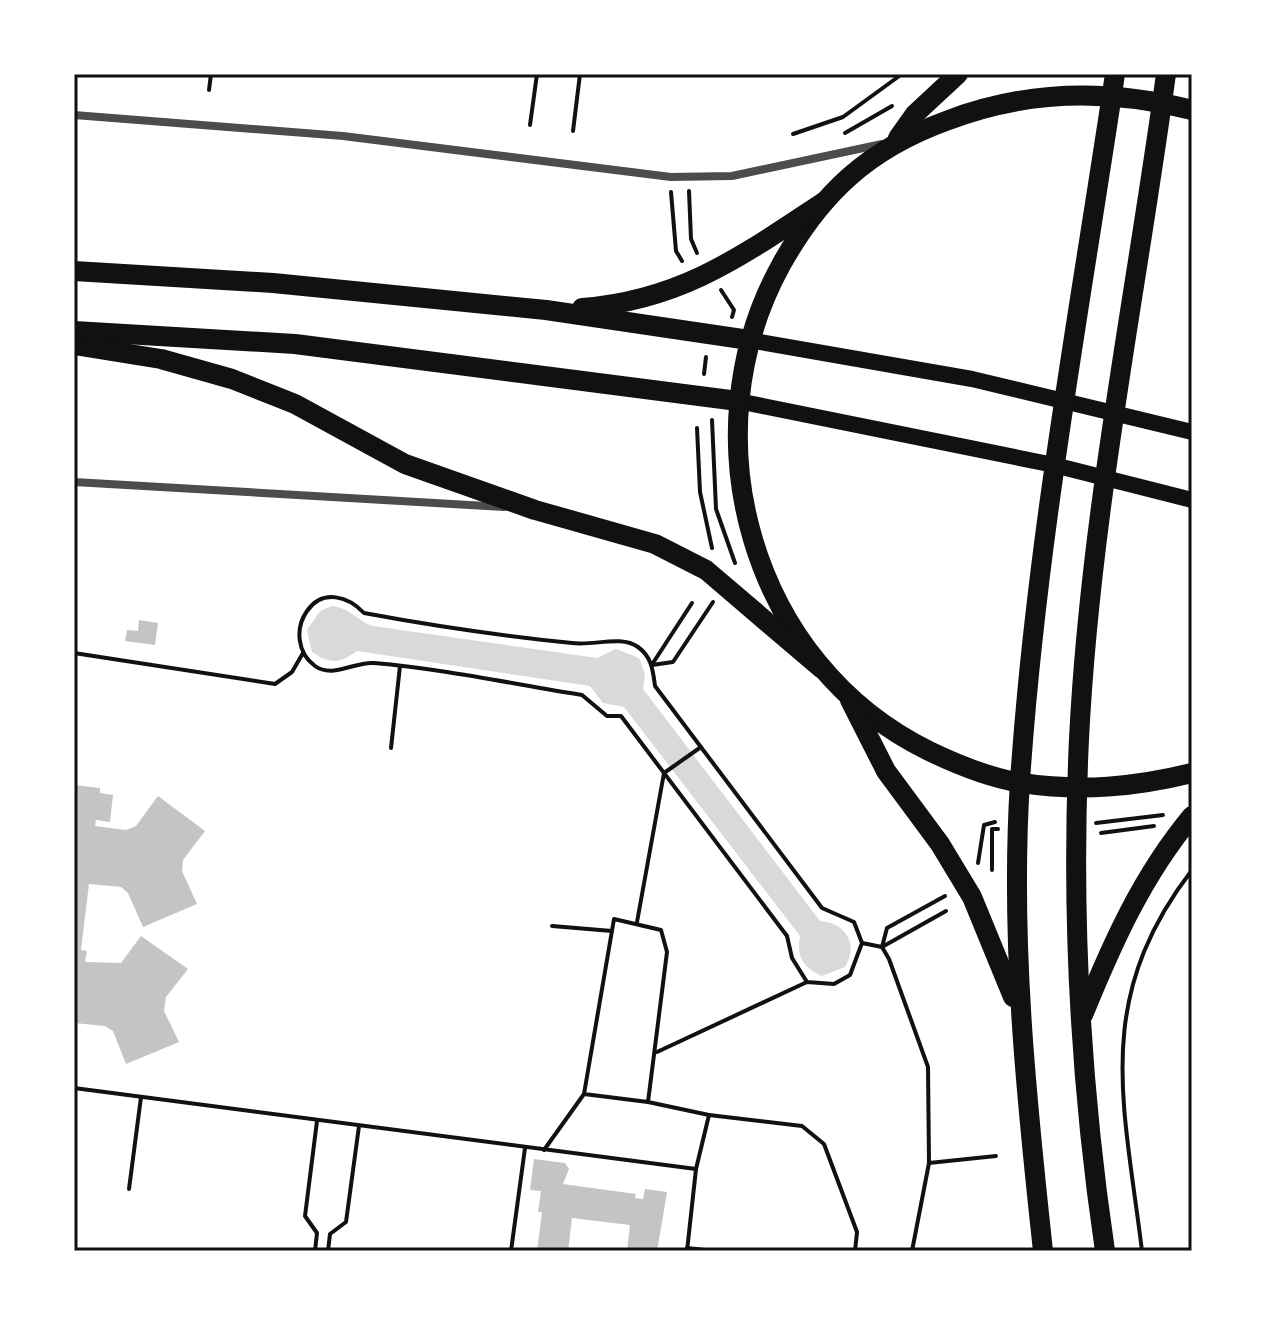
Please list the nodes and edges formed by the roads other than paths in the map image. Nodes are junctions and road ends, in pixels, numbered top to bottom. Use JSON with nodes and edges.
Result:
{"nodes":[{"id":1,"x":958,"y":74,"type":"edge"},
{"id":2,"x":1115,"y":74,"type":"edge"},
{"id":3,"x":1166,"y":74,"type":"edge"},
{"id":4,"x":1112,"y":95,"type":"junction"},
{"id":5,"x":1162,"y":102,"type":"junction"},
{"id":6,"x":1192,"y":110,"type":"edge"},
{"id":7,"x":74,"y":115,"type":"edge"},
{"id":8,"x":896,"y":140,"type":"junction"},
{"id":9,"x":825,"y":201,"type":"junction"},
{"id":10,"x":74,"y":271,"type":"edge"},
{"id":11,"x":546,"y":310,"type":"junction"},
{"id":12,"x":74,"y":331,"type":"edge"},
{"id":13,"x":749,"y":340,"type":"junction"},
{"id":14,"x":74,"y":345,"type":"edge"},
{"id":15,"x":738,"y":401,"type":"junction"},
{"id":16,"x":1065,"y":401,"type":"junction"},
{"id":17,"x":1115,"y":414,"type":"junction"},
{"id":18,"x":1192,"y":432,"type":"edge"},
{"id":19,"x":1054,"y":465,"type":"junction"},
{"id":20,"x":1106,"y":479,"type":"junction"},
{"id":21,"x":74,"y":482,"type":"edge"},
{"id":22,"x":1192,"y":500,"type":"edge"},
{"id":23,"x":535,"y":510,"type":"junction"},
{"id":24,"x":822,"y":669,"type":"junction"},
{"id":25,"x":849,"y":697,"type":"junction"},
{"id":26,"x":1192,"y":773,"type":"edge"},
{"id":27,"x":1020,"y":783,"type":"junction"},
{"id":28,"x":1077,"y":789,"type":"junction"},
{"id":29,"x":1192,"y":816,"type":"edge"},
{"id":30,"x":1018,"y":1014,"type":"junction"},
{"id":31,"x":1080,"y":1023,"type":"junction"},
{"id":32,"x":1043,"y":1251,"type":"edge"},
{"id":33,"x":1105,"y":1251,"type":"edge"}],
"edges":[{"from":1,"to":8,"type":"main road"},
{"from":2,"to":4,"type":"main road"},
{"from":3,"to":5,"type":"main road"},
{"from":4,"to":5,"type":"main road"},
{"from":4,"to":8,"type":"main road"},
{"from":4,"to":16,"type":"main road"},
{"from":5,"to":6,"type":"main road"},
{"from":5,"to":17,"type":"main road"},
{"from":7,"to":8,"type":"street"},
{"from":8,"to":9,"type":"main road"},
{"from":9,"to":11,"type":"main road"},
{"from":9,"to":13,"type":"main road"},
{"from":10,"to":11,"type":"main road"},
{"from":11,"to":13,"type":"main road"},
{"from":12,"to":15,"type":"main road"},
{"from":13,"to":15,"type":"main road"},
{"from":13,"to":16,"type":"main road"},
{"from":14,"to":23,"type":"main road"},
{"from":15,"to":19,"type":"main road"},
{"from":15,"to":24,"type":"main road"},
{"from":16,"to":17,"type":"main road"},
{"from":16,"to":19,"type":"main road"},
{"from":17,"to":18,"type":"main road"},
{"from":17,"to":20,"type":"main road"},
{"from":19,"to":20,"type":"main road"},
{"from":19,"to":27,"type":"main road"},
{"from":20,"to":22,"type":"main road"},
{"from":20,"to":28,"type":"main road"},
{"from":21,"to":23,"type":"street"},
{"from":23,"to":24,"type":"main road"},
{"from":24,"to":25,"type":"main road"},
{"from":25,"to":27,"type":"main road"},
{"from":25,"to":30,"type":"main road"},
{"from":26,"to":28,"type":"main road"},
{"from":27,"to":28,"type":"main road"},
{"from":27,"to":30,"type":"main road"},
{"from":28,"to":31,"type":"main road"},
{"from":29,"to":31,"type":"main road"},
{"from":30,"to":32,"type":"main road"},
{"from":31,"to":33,"type":"main road"}]}
